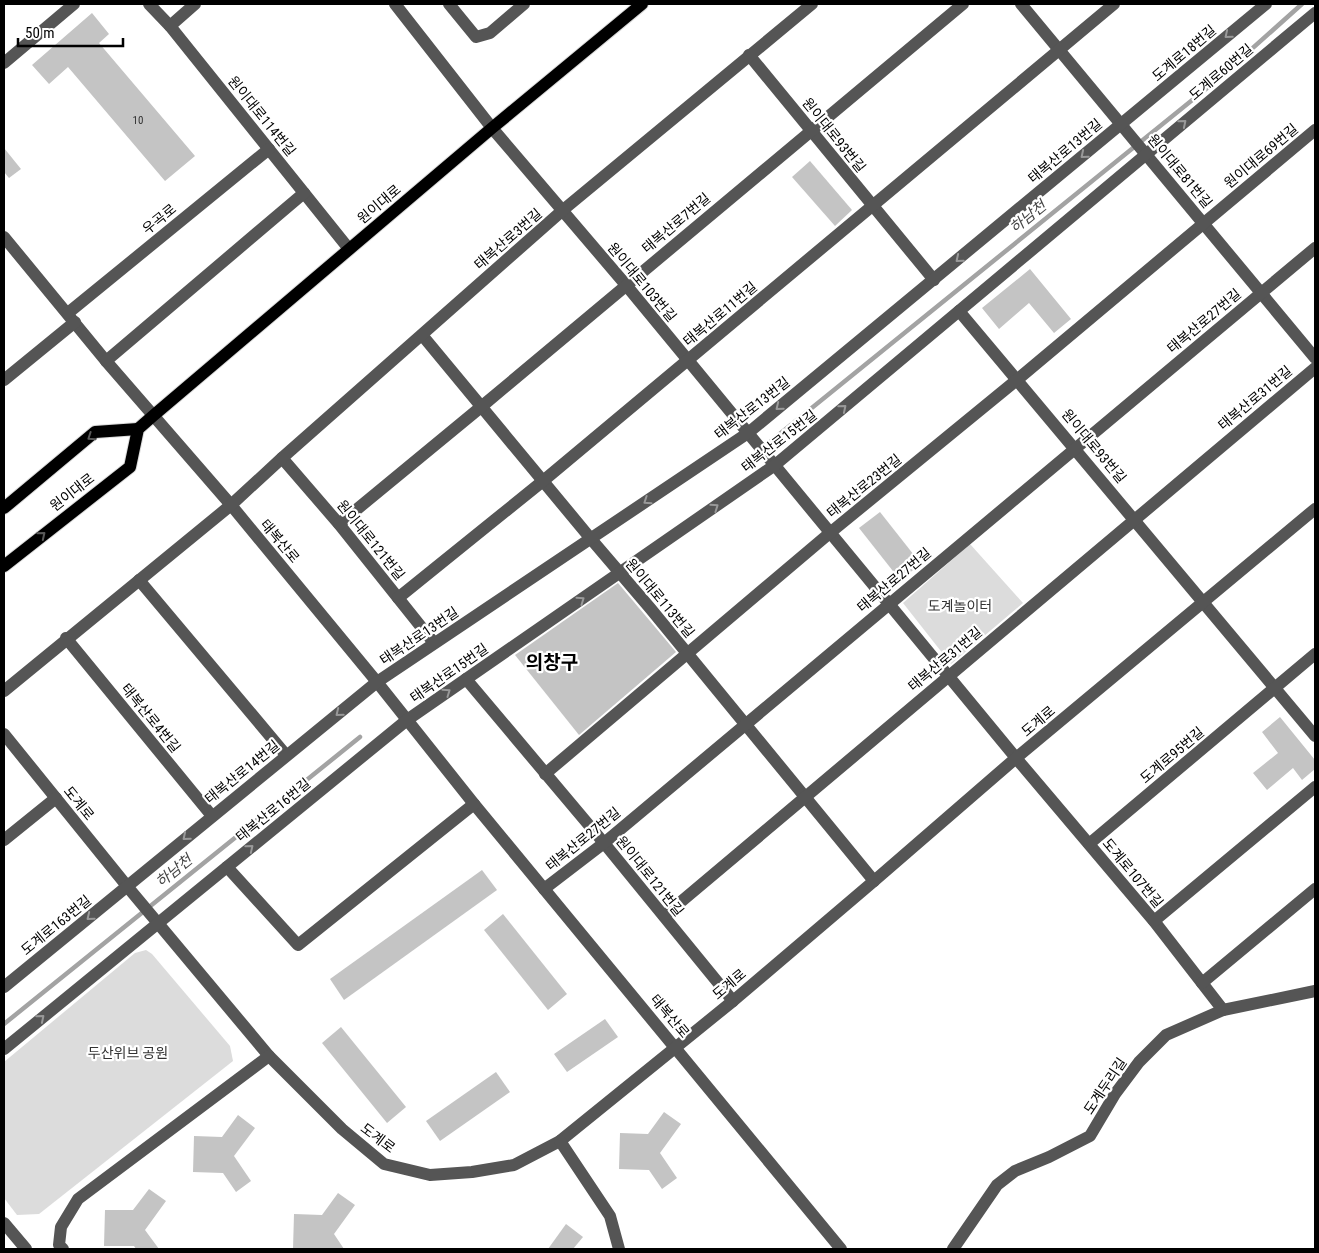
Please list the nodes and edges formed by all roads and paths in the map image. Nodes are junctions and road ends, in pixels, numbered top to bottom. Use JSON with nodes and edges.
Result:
{"nodes":[{"id":1,"x":74,"y":4,"type":"edge"},
{"id":2,"x":149,"y":4,"type":"edge"},
{"id":3,"x":196,"y":4,"type":"edge"},
{"id":4,"x":395,"y":4,"type":"edge"},
{"id":5,"x":448,"y":4,"type":"edge"},
{"id":6,"x":524,"y":4,"type":"edge"},
{"id":7,"x":642,"y":4,"type":"edge"},
{"id":8,"x":812,"y":4,"type":"edge"},
{"id":9,"x":963,"y":4,"type":"edge"},
{"id":10,"x":1021,"y":4,"type":"edge"},
{"id":11,"x":1114,"y":4,"type":"edge"},
{"id":12,"x":1266,"y":4,"type":"edge"},
{"id":13,"x":1315,"y":13,"type":"edge"},
{"id":14,"x":170,"y":26,"type":"junction"},
{"id":15,"x":1059,"y":50,"type":"junction"},
{"id":16,"x":749,"y":55,"type":"junction"},
{"id":17,"x":4,"y":63,"type":"edge"},
{"id":18,"x":492,"y":128,"type":"junction"},
{"id":19,"x":1125,"y":129,"type":"junction"},
{"id":20,"x":812,"y":130,"type":"junction"},
{"id":21,"x":1315,"y":130,"type":"edge"},
{"id":22,"x":269,"y":149,"type":"junction"},
{"id":23,"x":1145,"y":153,"type":"junction"},
{"id":24,"x":304,"y":193,"type":"junction"},
{"id":25,"x":873,"y":205,"type":"junction"},
{"id":26,"x":563,"y":210,"type":"junction"},
{"id":27,"x":1204,"y":224,"type":"junction"},
{"id":28,"x":4,"y":237,"type":"edge"},
{"id":29,"x":1315,"y":248,"type":"edge"},
{"id":30,"x":350,"y":249,"type":"junction"},
{"id":31,"x":934,"y":280,"type":"junction"},
{"id":32,"x":626,"y":285,"type":"junction"},
{"id":33,"x":1261,"y":293,"type":"junction"},
{"id":34,"x":959,"y":311,"type":"junction"},
{"id":35,"x":71,"y":317,"type":"junction"},
{"id":36,"x":422,"y":335,"type":"junction"},
{"id":37,"x":1315,"y":358,"type":"edge"},
{"id":38,"x":106,"y":361,"type":"junction"},
{"id":39,"x":688,"y":361,"type":"junction"},
{"id":40,"x":1315,"y":368,"type":"edge"},
{"id":41,"x":1018,"y":379,"type":"junction"},
{"id":42,"x":4,"y":380,"type":"edge"},
{"id":43,"x":481,"y":407,"type":"junction"},
{"id":44,"x":154,"y":415,"type":"junction"},
{"id":45,"x":138,"y":429,"type":"junction"},
{"id":46,"x":748,"y":433,"type":"junction"},
{"id":47,"x":1076,"y":448,"type":"junction"},
{"id":48,"x":282,"y":458,"type":"junction"},
{"id":49,"x":775,"y":465,"type":"junction"},
{"id":50,"x":543,"y":481,"type":"junction"},
{"id":51,"x":231,"y":505,"type":"junction"},
{"id":52,"x":4,"y":508,"type":"edge"},
{"id":53,"x":1315,"y":509,"type":"edge"},
{"id":54,"x":1135,"y":519,"type":"junction"},
{"id":55,"x":339,"y":524,"type":"junction"},
{"id":56,"x":831,"y":532,"type":"junction"},
{"id":57,"x":591,"y":539,"type":"junction"},
{"id":58,"x":4,"y":566,"type":"edge"},
{"id":59,"x":620,"y":573,"type":"junction"},
{"id":60,"x":139,"y":580,"type":"junction"},
{"id":61,"x":398,"y":598,"type":"junction"},
{"id":62,"x":889,"y":603,"type":"junction"},
{"id":63,"x":1203,"y":603,"type":"junction"},
{"id":64,"x":66,"y":638,"type":"junction"},
{"id":65,"x":434,"y":643,"type":"junction"},
{"id":66,"x":687,"y":654,"type":"junction"},
{"id":67,"x":1315,"y":654,"type":"edge"},
{"id":68,"x":949,"y":676,"type":"junction"},
{"id":69,"x":466,"y":679,"type":"junction"},
{"id":70,"x":379,"y":685,"type":"junction"},
{"id":71,"x":1275,"y":688,"type":"junction"},
{"id":72,"x":4,"y":691,"type":"edge"},
{"id":73,"x":406,"y":718,"type":"junction"},
{"id":74,"x":745,"y":723,"type":"junction"},
{"id":75,"x":4,"y":734,"type":"edge"},
{"id":76,"x":1315,"y":736,"type":"edge"},
{"id":77,"x":286,"y":755,"type":"junction"},
{"id":78,"x":1016,"y":758,"type":"junction"},
{"id":79,"x":545,"y":774,"type":"junction"},
{"id":80,"x":1315,"y":787,"type":"edge"},
{"id":81,"x":805,"y":796,"type":"junction"},
{"id":82,"x":56,"y":798,"type":"junction"},
{"id":83,"x":474,"y":804,"type":"junction"},
{"id":84,"x":212,"y":816,"type":"junction"},
{"id":85,"x":4,"y":840,"type":"edge"},
{"id":86,"x":604,"y":842,"type":"junction"},
{"id":87,"x":1089,"y":844,"type":"junction"},
{"id":88,"x":227,"y":867,"type":"junction"},
{"id":89,"x":874,"y":881,"type":"junction"},
{"id":90,"x":129,"y":889,"type":"junction"},
{"id":91,"x":544,"y":889,"type":"junction"},
{"id":92,"x":1315,"y":889,"type":"edge"},
{"id":93,"x":664,"y":916,"type":"junction"},
{"id":94,"x":155,"y":920,"type":"junction"},
{"id":95,"x":1154,"y":921,"type":"junction"},
{"id":96,"x":1202,"y":983,"type":"junction"},
{"id":97,"x":4,"y":987,"type":"edge"},
{"id":98,"x":1315,"y":991,"type":"edge"},
{"id":99,"x":733,"y":1000,"type":"junction"},
{"id":100,"x":1223,"y":1010,"type":"junction"},
{"id":101,"x":676,"y":1047,"type":"junction"},
{"id":102,"x":4,"y":1049,"type":"edge"},
{"id":103,"x":270,"y":1056,"type":"junction"},
{"id":104,"x":560,"y":1141,"type":"junction"},
{"id":105,"x":4,"y":1222,"type":"edge"},
{"id":106,"x":26,"y":1249,"type":"edge"},
{"id":107,"x":63,"y":1249,"type":"edge"},
{"id":108,"x":620,"y":1249,"type":"edge"},
{"id":109,"x":841,"y":1249,"type":"edge"},
{"id":110,"x":953,"y":1249,"type":"edge"}],
"edges":[{"from":1,"to":17,"type":"street"},
{"from":2,"to":14,"type":"street","name":"원이대로114번길"},
{"from":3,"to":14,"type":"street"},
{"from":4,"to":18,"type":"street","name":"원이대로103번길"},
{"from":5,"to":6,"type":"street"},
{"from":7,"to":18,"type":"main road","name":"원이대로"},
{"from":8,"to":16,"type":"street","name":"태복산로3번길"},
{"from":9,"to":20,"type":"street","name":"태복산로7번길"},
{"from":10,"to":15,"type":"street","name":"원이대로81번길"},
{"from":11,"to":15,"type":"street"},
{"from":12,"to":19,"type":"street","name":"도계로18번길","one_way":true},
{"from":23,"to":13,"type":"street","name":"도계로60번길","one_way":true},
{"from":14,"to":22,"type":"street","name":"원이대로114번길"},
{"from":15,"to":19,"type":"street","name":"원이대로81번길"},
{"from":15,"to":25,"type":"street","name":"태복산로11번길"},
{"from":16,"to":20,"type":"street","name":"원이대로93번길"},
{"from":16,"to":26,"type":"street","name":"태복산로3번길"},
{"from":18,"to":26,"type":"street","name":"원이대로103번길"},
{"from":18,"to":30,"type":"main road","name":"원이대로"},
{"from":19,"to":23,"type":"street","name":"원이대로81번길"},
{"from":19,"to":31,"type":"street","name":"태복산로13번길","one_way":true},
{"from":20,"to":25,"type":"street","name":"원이대로93번길"},
{"from":20,"to":32,"type":"street","name":"태복산로7번길"},
{"from":21,"to":27,"type":"street","name":"원이대로69번길"},
{"from":22,"to":24,"type":"street","name":"원이대로114번길"},
{"from":22,"to":35,"type":"street","name":"우곡로"},
{"from":23,"to":27,"type":"street","name":"원이대로81번길"},
{"from":23,"to":34,"type":"street","name":"태복산로15번길"},
{"from":24,"to":30,"type":"street","name":"원이대로114번길"},
{"from":24,"to":38,"type":"street"},
{"from":25,"to":31,"type":"street","name":"원이대로93번길"},
{"from":25,"to":39,"type":"street","name":"태복산로11번길"},
{"from":26,"to":32,"type":"street","name":"원이대로103번길"},
{"from":26,"to":36,"type":"street","name":"태복산로3번길"},
{"from":27,"to":33,"type":"street","name":"원이대로81번길"},
{"from":27,"to":41,"type":"street","name":"태복산로23번길"},
{"from":28,"to":35,"type":"street"},
{"from":29,"to":33,"type":"street"},
{"from":30,"to":44,"type":"main road","name":"원이대로"},
{"from":31,"to":46,"type":"street","name":"태복산로13번길","one_way":true},
{"from":32,"to":39,"type":"street","name":"원이대로103번길"},
{"from":32,"to":43,"type":"street","name":"태복산로7번길"},
{"from":33,"to":37,"type":"street","name":"원이대로81번길"},
{"from":33,"to":47,"type":"street","name":"태복산로27번길"},
{"from":34,"to":41,"type":"street","name":"원이대로93번길"},
{"from":49,"to":34,"type":"street","name":"태복산로15번길","one_way":true},
{"from":35,"to":38,"type":"street"},
{"from":35,"to":42,"type":"street","name":"우곡로"},
{"from":36,"to":43,"type":"street","name":"원이대로113번길"},
{"from":36,"to":48,"type":"street","name":"태복산로3번길"},
{"from":38,"to":44,"type":"street"},
{"from":39,"to":46,"type":"street","name":"원이대로103번길"},
{"from":39,"to":50,"type":"street","name":"태복산로11번길"},
{"from":40,"to":54,"type":"street","name":"태복산로31번길"},
{"from":41,"to":47,"type":"street","name":"원이대로93번길"},
{"from":41,"to":56,"type":"street","name":"태복산로23번길"},
{"from":43,"to":50,"type":"street","name":"원이대로113번길"},
{"from":43,"to":55,"type":"street","name":"태복산로7번길"},
{"from":44,"to":45,"type":"main road","name":"원이대로"},
{"from":44,"to":51,"type":"street","name":"태복산로"},
{"from":45,"to":52,"type":"main road","one_way":true},
{"from":58,"to":45,"type":"main road","name":"원이대로","one_way":true},
{"from":46,"to":49,"type":"street","name":"원이대로103번길"},
{"from":46,"to":57,"type":"street","name":"태복산로13번길","one_way":true},
{"from":47,"to":54,"type":"street","name":"원이대로93번길"},
{"from":47,"to":62,"type":"street","name":"태복산로27번길"},
{"from":48,"to":51,"type":"street","name":"태복산로3번길"},
{"from":48,"to":55,"type":"street","name":"원이대로121번길"},
{"from":49,"to":56,"type":"street","name":"원이대로103번길"},
{"from":59,"to":49,"type":"street","name":"태복산로15번길","one_way":true},
{"from":50,"to":57,"type":"street","name":"원이대로113번길"},
{"from":50,"to":61,"type":"street","name":"태복산로11번길"},
{"from":51,"to":60,"type":"street"},
{"from":51,"to":70,"type":"street","name":"태복산로"},
{"from":53,"to":63,"type":"street","name":"도계로"},
{"from":54,"to":63,"type":"street","name":"원이대로93번길"},
{"from":54,"to":68,"type":"street","name":"태복산로31번길"},
{"from":55,"to":61,"type":"street","name":"원이대로121번길"},
{"from":56,"to":62,"type":"street","name":"원이대로103번길"},
{"from":56,"to":66,"type":"street","name":"태복산로23번길"},
{"from":57,"to":59,"type":"street","name":"원이대로113번길"},
{"from":57,"to":65,"type":"street","name":"태복산로13번길"},
{"from":59,"to":66,"type":"street","name":"원이대로113번길"},
{"from":69,"to":59,"type":"street","name":"태복산로15번길","one_way":true},
{"from":60,"to":64,"type":"street"},
{"from":60,"to":77,"type":"street"},
{"from":61,"to":65,"type":"street","name":"원이대로121번길"},
{"from":62,"to":68,"type":"street","name":"원이대로103번길"},
{"from":62,"to":74,"type":"street","name":"태복산로27번길"},
{"from":63,"to":71,"type":"street"},
{"from":63,"to":78,"type":"street","name":"도계로"},
{"from":64,"to":72,"type":"street"},
{"from":64,"to":84,"type":"street","name":"태복산로4번길"},
{"from":65,"to":70,"type":"street","name":"태복산로13번길"},
{"from":66,"to":74,"type":"street","name":"원이대로113번길"},
{"from":66,"to":79,"type":"street","name":"태복산로23번길"},
{"from":67,"to":71,"type":"street","name":"도계로95번길"},
{"from":68,"to":78,"type":"street","name":"원이대로103번길"},
{"from":68,"to":81,"type":"street","name":"태복산로31번길"},
{"from":73,"to":69,"type":"street","name":"태복산로15번길","one_way":true},
{"from":69,"to":79,"type":"street","name":"원이대로121번길"},
{"from":70,"to":73,"type":"street","name":"태복산로"},
{"from":70,"to":77,"type":"street","name":"태복산로14번길","one_way":true},
{"from":71,"to":76,"type":"street"},
{"from":71,"to":87,"type":"street","name":"도계로95번길"},
{"from":73,"to":83,"type":"street","name":"태복산로"},
{"from":88,"to":73,"type":"street","name":"태복산로16번길","one_way":true},
{"from":74,"to":81,"type":"street","name":"원이대로113번길"},
{"from":74,"to":86,"type":"street","name":"태복산로27번길"},
{"from":75,"to":82,"type":"street","name":"도계로"},
{"from":77,"to":84,"type":"street","name":"태복산로14번길"},
{"from":78,"to":87,"type":"street","name":"도계로107번길"},
{"from":78,"to":89,"type":"street","name":"도계로"},
{"from":79,"to":86,"type":"street","name":"원이대로121번길"},
{"from":80,"to":95,"type":"street"},
{"from":81,"to":89,"type":"street","name":"원이대로113번길"},
{"from":81,"to":93,"type":"street","name":"태복산로31번길"},
{"from":82,"to":85,"type":"street"},
{"from":82,"to":90,"type":"street","name":"도계로"},
{"from":83,"to":88,"type":"street"},
{"from":83,"to":91,"type":"street","name":"태복산로"},
{"from":84,"to":90,"type":"street","name":"태복산로14번길","one_way":true},
{"from":86,"to":91,"type":"street","name":"태복산로27번길"},
{"from":86,"to":93,"type":"street","name":"원이대로121번길"},
{"from":87,"to":95,"type":"street","name":"도계로107번길"},
{"from":88,"to":94,"type":"street","name":"태복산로16번길"},
{"from":89,"to":99,"type":"street","name":"도계로"},
{"from":90,"to":94,"type":"street","name":"도계로"},
{"from":90,"to":97,"type":"street","name":"도계로163번길","one_way":true},
{"from":91,"to":101,"type":"street","name":"태복산로"},
{"from":92,"to":96,"type":"street"},
{"from":93,"to":99,"type":"street","name":"원이대로121번길"},
{"from":102,"to":94,"type":"street","name":"태복산로16번길","one_way":true},
{"from":94,"to":103,"type":"street","name":"도계로"},
{"from":95,"to":96,"type":"street","name":"도계로107번길"},
{"from":96,"to":100,"type":"street","name":"도계로107번길"},
{"from":98,"to":100,"type":"street","name":"도계두리길"},
{"from":99,"to":101,"type":"street","name":"도계로"},
{"from":100,"to":110,"type":"street","name":"도계두리길"},
{"from":101,"to":104,"type":"street","name":"도계로"},
{"from":101,"to":109,"type":"street","name":"태복산로"},
{"from":103,"to":104,"type":"street","name":"도계로"},
{"from":103,"to":107,"type":"street"},
{"from":104,"to":108,"type":"street"},
{"from":105,"to":106,"type":"street"}]}
